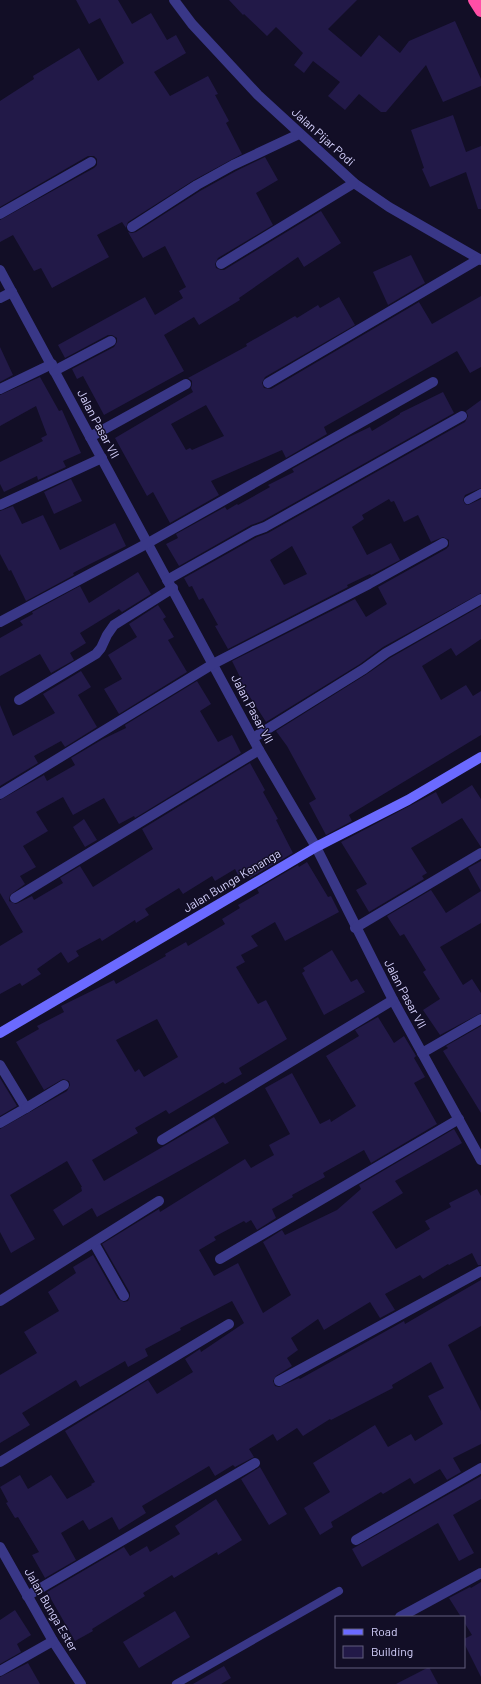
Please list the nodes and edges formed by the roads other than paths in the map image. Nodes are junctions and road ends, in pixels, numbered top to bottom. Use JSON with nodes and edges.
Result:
{"nodes":[{"id":1,"x":174,"y":0,"type":"edge"},
{"id":2,"x":474,"y":0,"type":"edge"},
{"id":3,"x":481,"y":11,"type":"edge"},
{"id":4,"x":299,"y":134,"type":"junction"},
{"id":5,"x":91,"y":162,"type":"dead end"},
{"id":6,"x":354,"y":182,"type":"junction"},
{"id":7,"x":0,"y":214,"type":"edge"},
{"id":8,"x":132,"y":227,"type":"dead end"},
{"id":9,"x":480,"y":260,"type":"edge"},
{"id":10,"x":221,"y":264,"type":"dead end"},
{"id":11,"x":0,"y":270,"type":"edge"},
{"id":12,"x":12,"y":292,"type":"junction"},
{"id":13,"x":0,"y":298,"type":"edge"},
{"id":14,"x":111,"y":341,"type":"dead end"},
{"id":15,"x":53,"y":367,"type":"junction"},
{"id":16,"x":433,"y":382,"type":"dead end"},
{"id":17,"x":268,"y":383,"type":"dead end"},
{"id":18,"x":186,"y":384,"type":"dead end"},
{"id":19,"x":0,"y":389,"type":"edge"},
{"id":20,"x":462,"y":416,"type":"dead end"},
{"id":21,"x":90,"y":437,"type":"junction"},
{"id":22,"x":102,"y":458,"type":"junction"},
{"id":23,"x":481,"y":493,"type":"edge"},
{"id":24,"x":468,"y":500,"type":"dead end"},
{"id":25,"x":0,"y":505,"type":"edge"},
{"id":26,"x":148,"y":543,"type":"junction"},
{"id":27,"x":443,"y":543,"type":"dead end"},
{"id":28,"x":170,"y":584,"type":"junction"},
{"id":29,"x":481,"y":600,"type":"edge"},
{"id":30,"x":0,"y":622,"type":"edge"},
{"id":31,"x":212,"y":664,"type":"junction"},
{"id":32,"x":19,"y":700,"type":"dead end"},
{"id":33,"x":253,"y":738,"type":"junction"},
{"id":34,"x":259,"y":750,"type":"junction"},
{"id":35,"x":481,"y":757,"type":"edge"},
{"id":36,"x":0,"y":794,"type":"edge"},
{"id":37,"x":316,"y":847,"type":"junction"},
{"id":38,"x":481,"y":852,"type":"edge"},
{"id":39,"x":14,"y":898,"type":"dead end"},
{"id":40,"x":355,"y":928,"type":"junction"},
{"id":41,"x":393,"y":1000,"type":"junction"},
{"id":42,"x":481,"y":1019,"type":"edge"},
{"id":43,"x":0,"y":1033,"type":"edge"},
{"id":44,"x":422,"y":1053,"type":"junction"},
{"id":45,"x":0,"y":1065,"type":"edge"},
{"id":46,"x":64,"y":1086,"type":"dead end"},
{"id":47,"x":26,"y":1108,"type":"junction"},
{"id":48,"x":458,"y":1119,"type":"junction"},
{"id":49,"x":0,"y":1123,"type":"edge"},
{"id":50,"x":162,"y":1140,"type":"dead end"},
{"id":51,"x":480,"y":1155,"type":"edge"},
{"id":52,"x":160,"y":1201,"type":"dead end"},
{"id":53,"x":94,"y":1243,"type":"junction"},
{"id":54,"x":220,"y":1259,"type":"dead end"},
{"id":55,"x":481,"y":1271,"type":"edge"},
{"id":56,"x":124,"y":1296,"type":"dead end"},
{"id":57,"x":0,"y":1301,"type":"edge"},
{"id":58,"x":229,"y":1324,"type":"dead end"},
{"id":59,"x":279,"y":1381,"type":"dead end"},
{"id":60,"x":0,"y":1462,"type":"edge"},
{"id":61,"x":255,"y":1464,"type":"dead end"},
{"id":62,"x":481,"y":1468,"type":"edge"},
{"id":63,"x":356,"y":1540,"type":"dead end"},
{"id":64,"x":0,"y":1548,"type":"edge"},
{"id":65,"x":481,"y":1573,"type":"edge"},
{"id":66,"x":338,"y":1591,"type":"dead end"},
{"id":67,"x":27,"y":1596,"type":"junction"},
{"id":68,"x":402,"y":1616,"type":"edge"},
{"id":69,"x":53,"y":1641,"type":"junction"},
{"id":70,"x":0,"y":1671,"type":"edge"},
{"id":71,"x":81,"y":1684,"type":"edge"},
{"id":72,"x":176,"y":1684,"type":"edge"}],
"edges":[{"from":1,"to":4,"type":"street","name":"Jalan Pijar Podi"},
{"from":2,"to":3,"type":"highway"},
{"from":4,"to":6,"type":"street","name":"Jalan Pijar Podi"},
{"from":4,"to":8,"type":"street"},
{"from":5,"to":7,"type":"street"},
{"from":6,"to":9,"type":"street","name":"Jalan Pijar Podi"},
{"from":6,"to":10,"type":"street"},
{"from":9,"to":17,"type":"street"},
{"from":11,"to":12,"type":"street","name":"Jalan Pasar VII"},
{"from":12,"to":13,"type":"street"},
{"from":12,"to":15,"type":"street","name":"Jalan Pasar VII"},
{"from":14,"to":15,"type":"street"},
{"from":15,"to":19,"type":"street"},
{"from":15,"to":21,"type":"street","name":"Jalan Pasar VII"},
{"from":16,"to":26,"type":"street"},
{"from":18,"to":21,"type":"street"},
{"from":20,"to":28,"type":"street"},
{"from":21,"to":22,"type":"street","name":"Jalan Pasar VII"},
{"from":22,"to":25,"type":"street"},
{"from":22,"to":26,"type":"street","name":"Jalan Pasar VII"},
{"from":23,"to":24,"type":"lane"},
{"from":26,"to":28,"type":"street","name":"Jalan Pasar VII"},
{"from":26,"to":30,"type":"street"},
{"from":27,"to":31,"type":"street"},
{"from":28,"to":31,"type":"street","name":"Jalan Pasar VII"},
{"from":28,"to":32,"type":"street"},
{"from":29,"to":33,"type":"street"},
{"from":31,"to":33,"type":"street","name":"Jalan Pasar VII"},
{"from":31,"to":36,"type":"street"},
{"from":33,"to":34,"type":"street","name":"Jalan Pasar VII"},
{"from":34,"to":37,"type":"street","name":"Jalan Pasar VII"},
{"from":34,"to":39,"type":"street"},
{"from":35,"to":37,"type":"street","name":"Jalan Bunga Kenanga"},
{"from":37,"to":40,"type":"street","name":"Jalan Pasar VII"},
{"from":37,"to":43,"type":"street","name":"Jalan Bunga Kenanga"},
{"from":38,"to":40,"type":"street"},
{"from":40,"to":41,"type":"street","name":"Jalan Pasar VII"},
{"from":41,"to":44,"type":"street","name":"Jalan Pasar VII"},
{"from":41,"to":50,"type":"street"},
{"from":42,"to":44,"type":"street"},
{"from":44,"to":48,"type":"street","name":"Jalan Pasar VII"},
{"from":45,"to":47,"type":"street"},
{"from":46,"to":47,"type":"street"},
{"from":47,"to":49,"type":"street"},
{"from":48,"to":51,"type":"street","name":"Jalan Pasar VII"},
{"from":48,"to":54,"type":"street"},
{"from":52,"to":53,"type":"street"},
{"from":53,"to":56,"type":"street"},
{"from":53,"to":57,"type":"street"},
{"from":55,"to":59,"type":"street"},
{"from":58,"to":60,"type":"street"},
{"from":61,"to":67,"type":"street"},
{"from":62,"to":63,"type":"street"},
{"from":64,"to":67,"type":"street","name":"Jalan Bunga Ester"},
{"from":65,"to":68,"type":"street"},
{"from":66,"to":72,"type":"lane"},
{"from":67,"to":69,"type":"street","name":"Jalan Bunga Ester"},
{"from":69,"to":70,"type":"street"},
{"from":69,"to":71,"type":"street","name":"Jalan Bunga Ester"}]}
